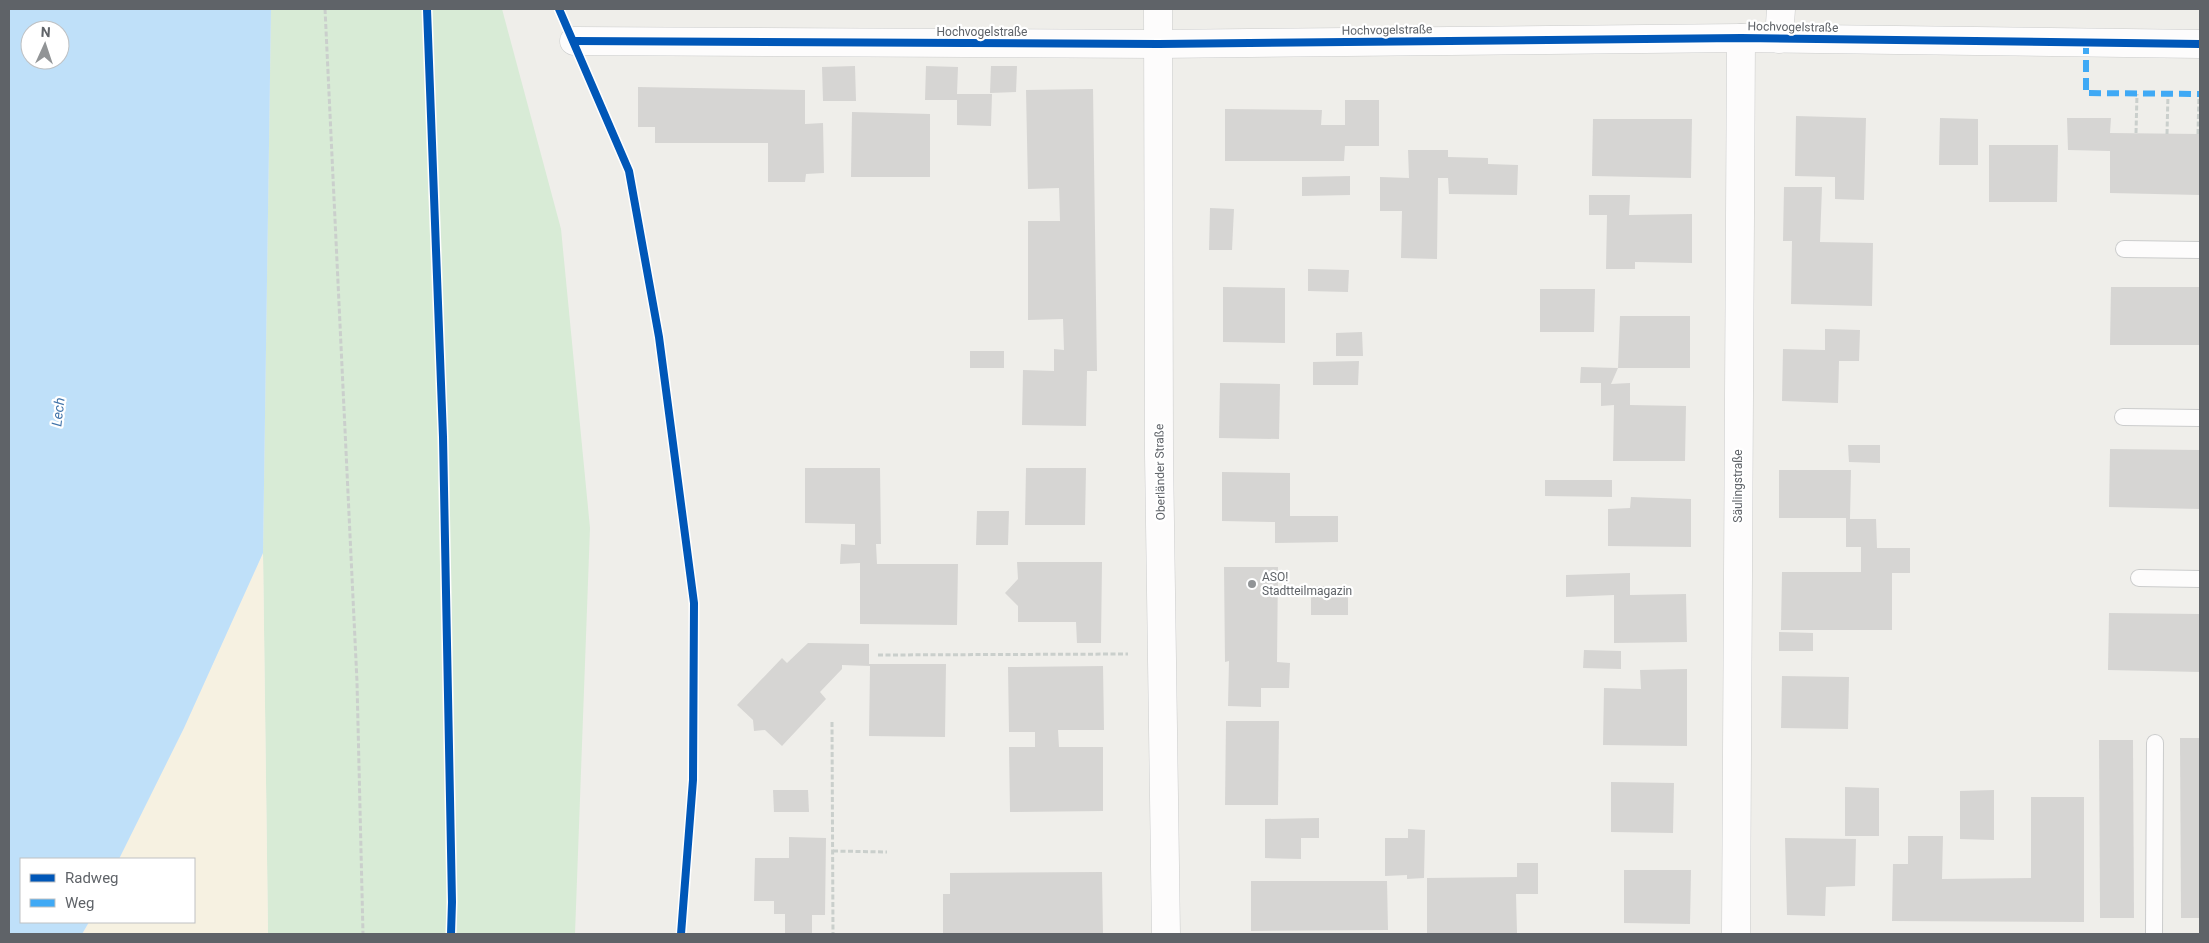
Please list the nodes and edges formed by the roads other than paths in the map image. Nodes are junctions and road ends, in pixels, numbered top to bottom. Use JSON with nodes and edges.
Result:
{"nodes":[{"id":1,"x":1158,"y":9,"type":"edge"},
{"id":2,"x":1781,"y":9,"type":"edge"},
{"id":3,"x":1741,"y":38,"type":"junction"},
{"id":4,"x":1779,"y":39,"type":"junction"},
{"id":5,"x":574,"y":41,"type":"dead end"},
{"id":6,"x":1159,"y":44,"type":"junction"},
{"id":7,"x":2200,"y":44,"type":"edge"},
{"id":8,"x":2124,"y":249,"type":"dead end"},
{"id":9,"x":2200,"y":250,"type":"edge"},
{"id":10,"x":2123,"y":417,"type":"dead end"},
{"id":11,"x":2200,"y":418,"type":"edge"},
{"id":12,"x":2139,"y":578,"type":"dead end"},
{"id":13,"x":2200,"y":579,"type":"edge"},
{"id":14,"x":2155,"y":742,"type":"dead end"},
{"id":15,"x":1166,"y":934,"type":"edge"},
{"id":16,"x":1736,"y":934,"type":"edge"},
{"id":17,"x":2154,"y":934,"type":"edge"}],
"edges":[{"from":1,"to":6,"type":"street","name":"Oberländer Straße"},
{"from":2,"to":4,"type":"street"},
{"from":3,"to":4,"type":"street","name":"Hochvogelstraße"},
{"from":3,"to":6,"type":"street","name":"Hochvogelstraße"},
{"from":3,"to":16,"type":"street","name":"Säulingstraße"},
{"from":4,"to":7,"type":"street","name":"Hochvogelstraße"},
{"from":5,"to":6,"type":"street","name":"Hochvogelstraße"},
{"from":6,"to":15,"type":"street","name":"Oberländer Straße"},
{"from":8,"to":9,"type":"lane"},
{"from":10,"to":11,"type":"lane"},
{"from":12,"to":13,"type":"lane"},
{"from":14,"to":17,"type":"lane"}]}
